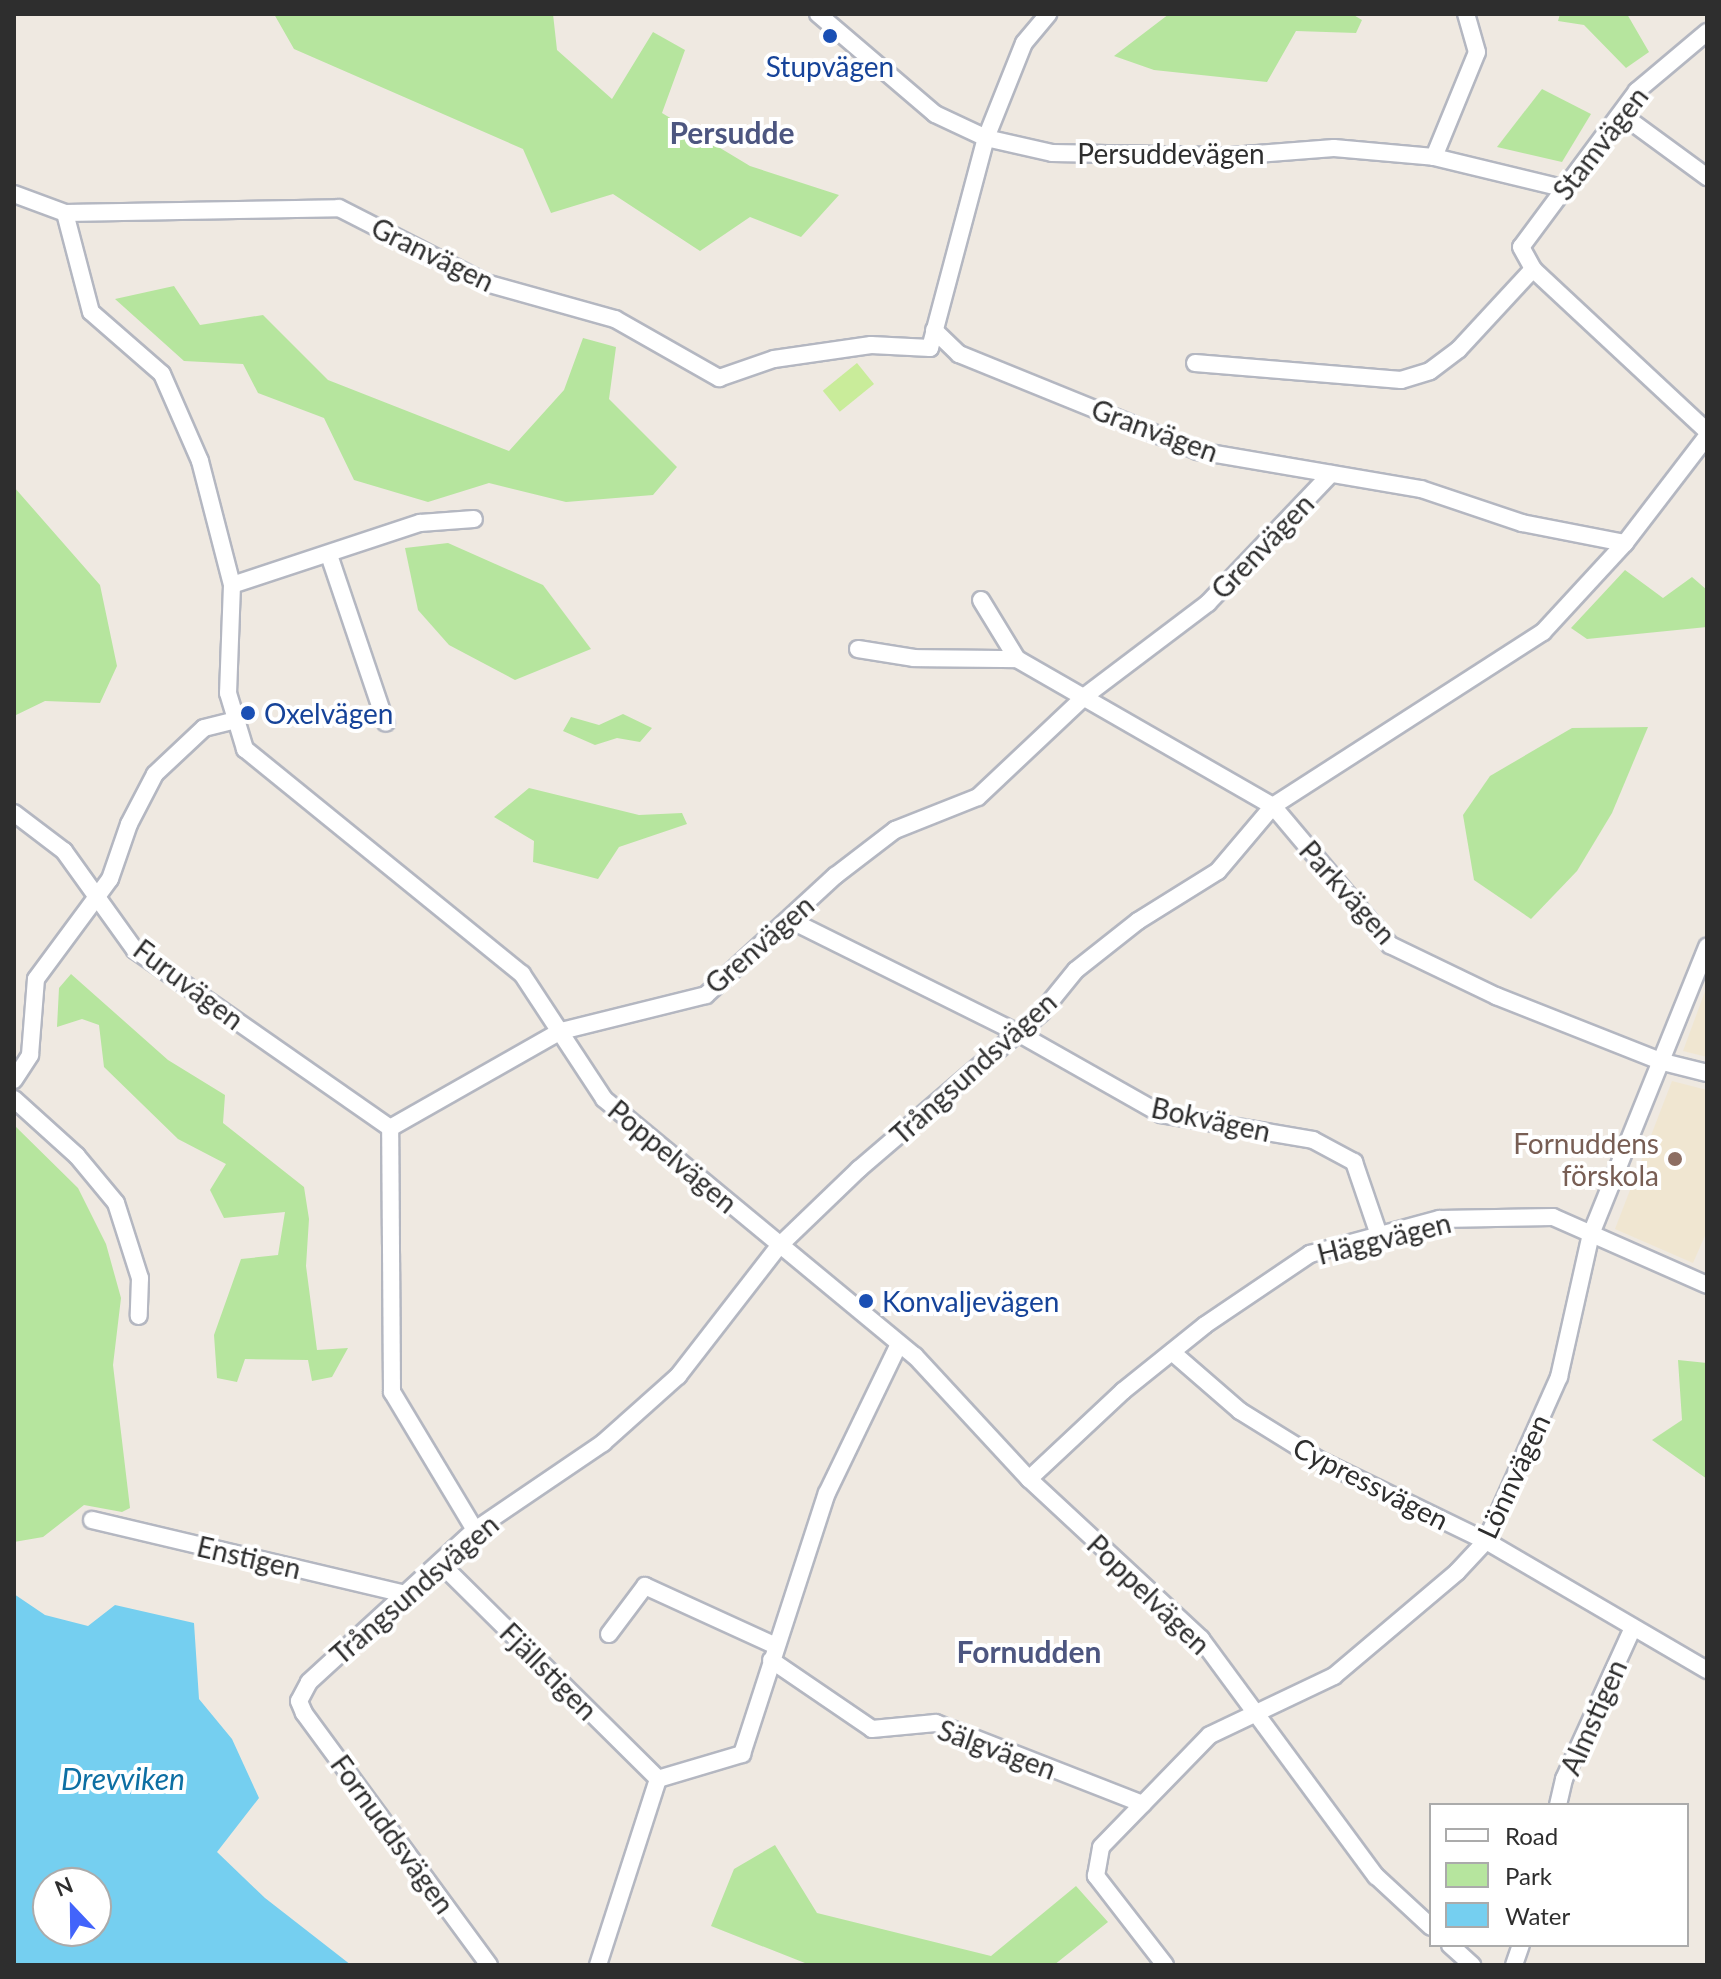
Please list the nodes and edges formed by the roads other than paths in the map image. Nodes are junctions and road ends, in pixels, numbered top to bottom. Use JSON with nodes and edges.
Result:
{"nodes":[{"id":1,"x":818,"y":14,"type":"edge"},
{"id":2,"x":1048,"y":14,"type":"edge"},
{"id":3,"x":1466,"y":14,"type":"edge"},
{"id":4,"x":1707,"y":32,"type":"edge"},
{"id":5,"x":1621,"y":114,"type":"junction"},
{"id":6,"x":986,"y":138,"type":"junction"},
{"id":7,"x":1434,"y":157,"type":"junction"},
{"id":8,"x":1707,"y":177,"type":"edge"},
{"id":9,"x":1562,"y":188,"type":"junction"},
{"id":10,"x":14,"y":194,"type":"edge"},
{"id":11,"x":65,"y":213,"type":"junction"},
{"id":12,"x":1533,"y":269,"type":"junction"},
{"id":13,"x":934,"y":330,"type":"junction"},
{"id":14,"x":1195,"y":363,"type":"dead end"},
{"id":15,"x":1707,"y":434,"type":"edge"},
{"id":16,"x":1331,"y":474,"type":"junction"},
{"id":17,"x":474,"y":519,"type":"dead end"},
{"id":18,"x":1625,"y":543,"type":"junction"},
{"id":19,"x":329,"y":555,"type":"junction"},
{"id":20,"x":232,"y":585,"type":"junction"},
{"id":21,"x":981,"y":600,"type":"dead end"},
{"id":22,"x":858,"y":649,"type":"dead end"},
{"id":23,"x":1017,"y":659,"type":"junction"},
{"id":24,"x":1085,"y":696,"type":"junction"},
{"id":25,"x":236,"y":720,"type":"junction"},
{"id":26,"x":386,"y":723,"type":"dead end"},
{"id":27,"x":1273,"y":806,"type":"junction"},
{"id":28,"x":14,"y":813,"type":"edge"},
{"id":29,"x":99,"y":894,"type":"junction"},
{"id":30,"x":790,"y":920,"type":"junction"},
{"id":31,"x":1707,"y":947,"type":"edge"},
{"id":32,"x":561,"y":1031,"type":"junction"},
{"id":33,"x":1018,"y":1033,"type":"junction"},
{"id":34,"x":1663,"y":1062,"type":"junction"},
{"id":35,"x":1707,"y":1073,"type":"edge"},
{"id":36,"x":14,"y":1080,"type":"edge"},
{"id":37,"x":14,"y":1099,"type":"edge"},
{"id":38,"x":390,"y":1128,"type":"junction"},
{"id":39,"x":1591,"y":1234,"type":"junction"},
{"id":40,"x":1379,"y":1235,"type":"junction"},
{"id":41,"x":779,"y":1246,"type":"junction"},
{"id":42,"x":1707,"y":1285,"type":"edge"},
{"id":43,"x":139,"y":1316,"type":"dead end"},
{"id":44,"x":899,"y":1344,"type":"junction"},
{"id":45,"x":1172,"y":1352,"type":"junction"},
{"id":46,"x":1029,"y":1479,"type":"junction"},
{"id":47,"x":92,"y":1520,"type":"dead end"},
{"id":48,"x":475,"y":1530,"type":"junction"},
{"id":49,"x":1486,"y":1541,"type":"junction"},
{"id":50,"x":440,"y":1563,"type":"junction"},
{"id":51,"x":406,"y":1594,"type":"junction"},
{"id":52,"x":1632,"y":1630,"type":"junction"},
{"id":53,"x":609,"y":1634,"type":"dead end"},
{"id":54,"x":774,"y":1653,"type":"junction"},
{"id":55,"x":1707,"y":1670,"type":"edge"},
{"id":56,"x":299,"y":1701,"type":"joint"},
{"id":57,"x":1258,"y":1717,"type":"junction"},
{"id":58,"x":658,"y":1779,"type":"junction"},
{"id":59,"x":1558,"y":1803,"type":"edge"},
{"id":60,"x":1143,"y":1804,"type":"junction"},
{"id":61,"x":1429,"y":1925,"type":"edge"},
{"id":62,"x":1452,"y":1947,"type":"edge"},
{"id":63,"x":489,"y":1965,"type":"edge"},
{"id":64,"x":598,"y":1965,"type":"edge"},
{"id":65,"x":1165,"y":1965,"type":"edge"},
{"id":66,"x":1472,"y":1965,"type":"edge"}],
"edges":[{"from":1,"to":6,"type":"street","name":"Persuddevägen"},
{"from":2,"to":6,"type":"street"},
{"from":3,"to":7,"type":"street"},
{"from":4,"to":5,"type":"street","name":"Stamvägen"},
{"from":5,"to":8,"type":"street"},
{"from":5,"to":9,"type":"street","name":"Stamvägen"},
{"from":6,"to":7,"type":"street","name":"Persuddevägen"},
{"from":6,"to":13,"type":"street"},
{"from":7,"to":9,"type":"street","name":"Persuddevägen"},
{"from":9,"to":12,"type":"street","name":"Stamvägen"},
{"from":10,"to":11,"type":"street","name":"Granvägen"},
{"from":11,"to":13,"type":"street","name":"Granvägen"},
{"from":11,"to":20,"type":"street","name":"Poppelvägen"},
{"from":12,"to":14,"type":"street"},
{"from":12,"to":15,"type":"street"},
{"from":13,"to":16,"type":"street","name":"Granvägen"},
{"from":15,"to":18,"type":"street","name":"Trångsundsvägen"},
{"from":16,"to":18,"type":"street","name":"Granvägen"},
{"from":16,"to":24,"type":"street","name":"Grenvägen"},
{"from":17,"to":19,"type":"street"},
{"from":18,"to":27,"type":"street","name":"Trångsundsvägen"},
{"from":19,"to":20,"type":"street"},
{"from":19,"to":26,"type":"street"},
{"from":20,"to":25,"type":"street","name":"Poppelvägen"},
{"from":21,"to":23,"type":"street"},
{"from":22,"to":23,"type":"street","name":"Parkvägen"},
{"from":23,"to":24,"type":"street","name":"Parkvägen"},
{"from":24,"to":27,"type":"street","name":"Parkvägen"},
{"from":24,"to":30,"type":"street","name":"Grenvägen"},
{"from":25,"to":29,"type":"street"},
{"from":25,"to":32,"type":"street","name":"Poppelvägen"},
{"from":27,"to":33,"type":"street","name":"Trångsundsvägen"},
{"from":27,"to":34,"type":"street","name":"Parkvägen"},
{"from":28,"to":29,"type":"street","name":"Furuvägen"},
{"from":29,"to":36,"type":"street"},
{"from":29,"to":38,"type":"street","name":"Furuvägen"},
{"from":30,"to":32,"type":"street","name":"Grenvägen"},
{"from":30,"to":33,"type":"street","name":"Bokvägen"},
{"from":31,"to":34,"type":"street","name":"Lönnvägen"},
{"from":32,"to":38,"type":"street","name":"Grenvägen"},
{"from":32,"to":41,"type":"street","name":"Poppelvägen"},
{"from":33,"to":40,"type":"street","name":"Bokvägen"},
{"from":33,"to":41,"type":"street","name":"Trångsundsvägen"},
{"from":34,"to":35,"type":"street","name":"Parkvägen"},
{"from":34,"to":39,"type":"street","name":"Lönnvägen"},
{"from":37,"to":43,"type":"street"},
{"from":38,"to":48,"type":"street"},
{"from":39,"to":40,"type":"street","name":"Häggvägen"},
{"from":39,"to":42,"type":"street","name":"Häggvägen"},
{"from":39,"to":49,"type":"street","name":"Lönnvägen"},
{"from":40,"to":45,"type":"street","name":"Häggvägen"},
{"from":41,"to":44,"type":"street","name":"Poppelvägen"},
{"from":41,"to":48,"type":"street","name":"Trångsundsvägen"},
{"from":44,"to":46,"type":"street","name":"Poppelvägen"},
{"from":44,"to":54,"type":"street"},
{"from":45,"to":46,"type":"street","name":"Häggvägen"},
{"from":45,"to":49,"type":"street","name":"Cypressvägen"},
{"from":46,"to":57,"type":"street","name":"Poppelvägen"},
{"from":47,"to":51,"type":"street","name":"Enstigen"},
{"from":48,"to":50,"type":"street","name":"Trångsundsvägen"},
{"from":49,"to":52,"type":"street","name":"Cypressvägen"},
{"from":49,"to":57,"type":"street","name":"Lönnvägen"},
{"from":50,"to":51,"type":"street","name":"Trångsundsvägen"},
{"from":50,"to":58,"type":"street","name":"Fjällstigen"},
{"from":51,"to":56,"type":"street","name":"Trångsundsvägen"},
{"from":52,"to":55,"type":"street","name":"Cypressvägen"},
{"from":52,"to":59,"type":"street","name":"Almstigen"},
{"from":53,"to":54,"type":"street"},
{"from":54,"to":58,"type":"street"},
{"from":54,"to":60,"type":"street","name":"Sälgvägen"},
{"from":56,"to":63,"type":"street","name":"Fornuddsvägen"},
{"from":57,"to":60,"type":"street","name":"Lönnvägen"},
{"from":57,"to":61,"type":"street","name":"Poppelvägen"},
{"from":58,"to":64,"type":"street"},
{"from":60,"to":65,"type":"street","name":"Lönnvägen"},
{"from":62,"to":66,"type":"street"}]}
